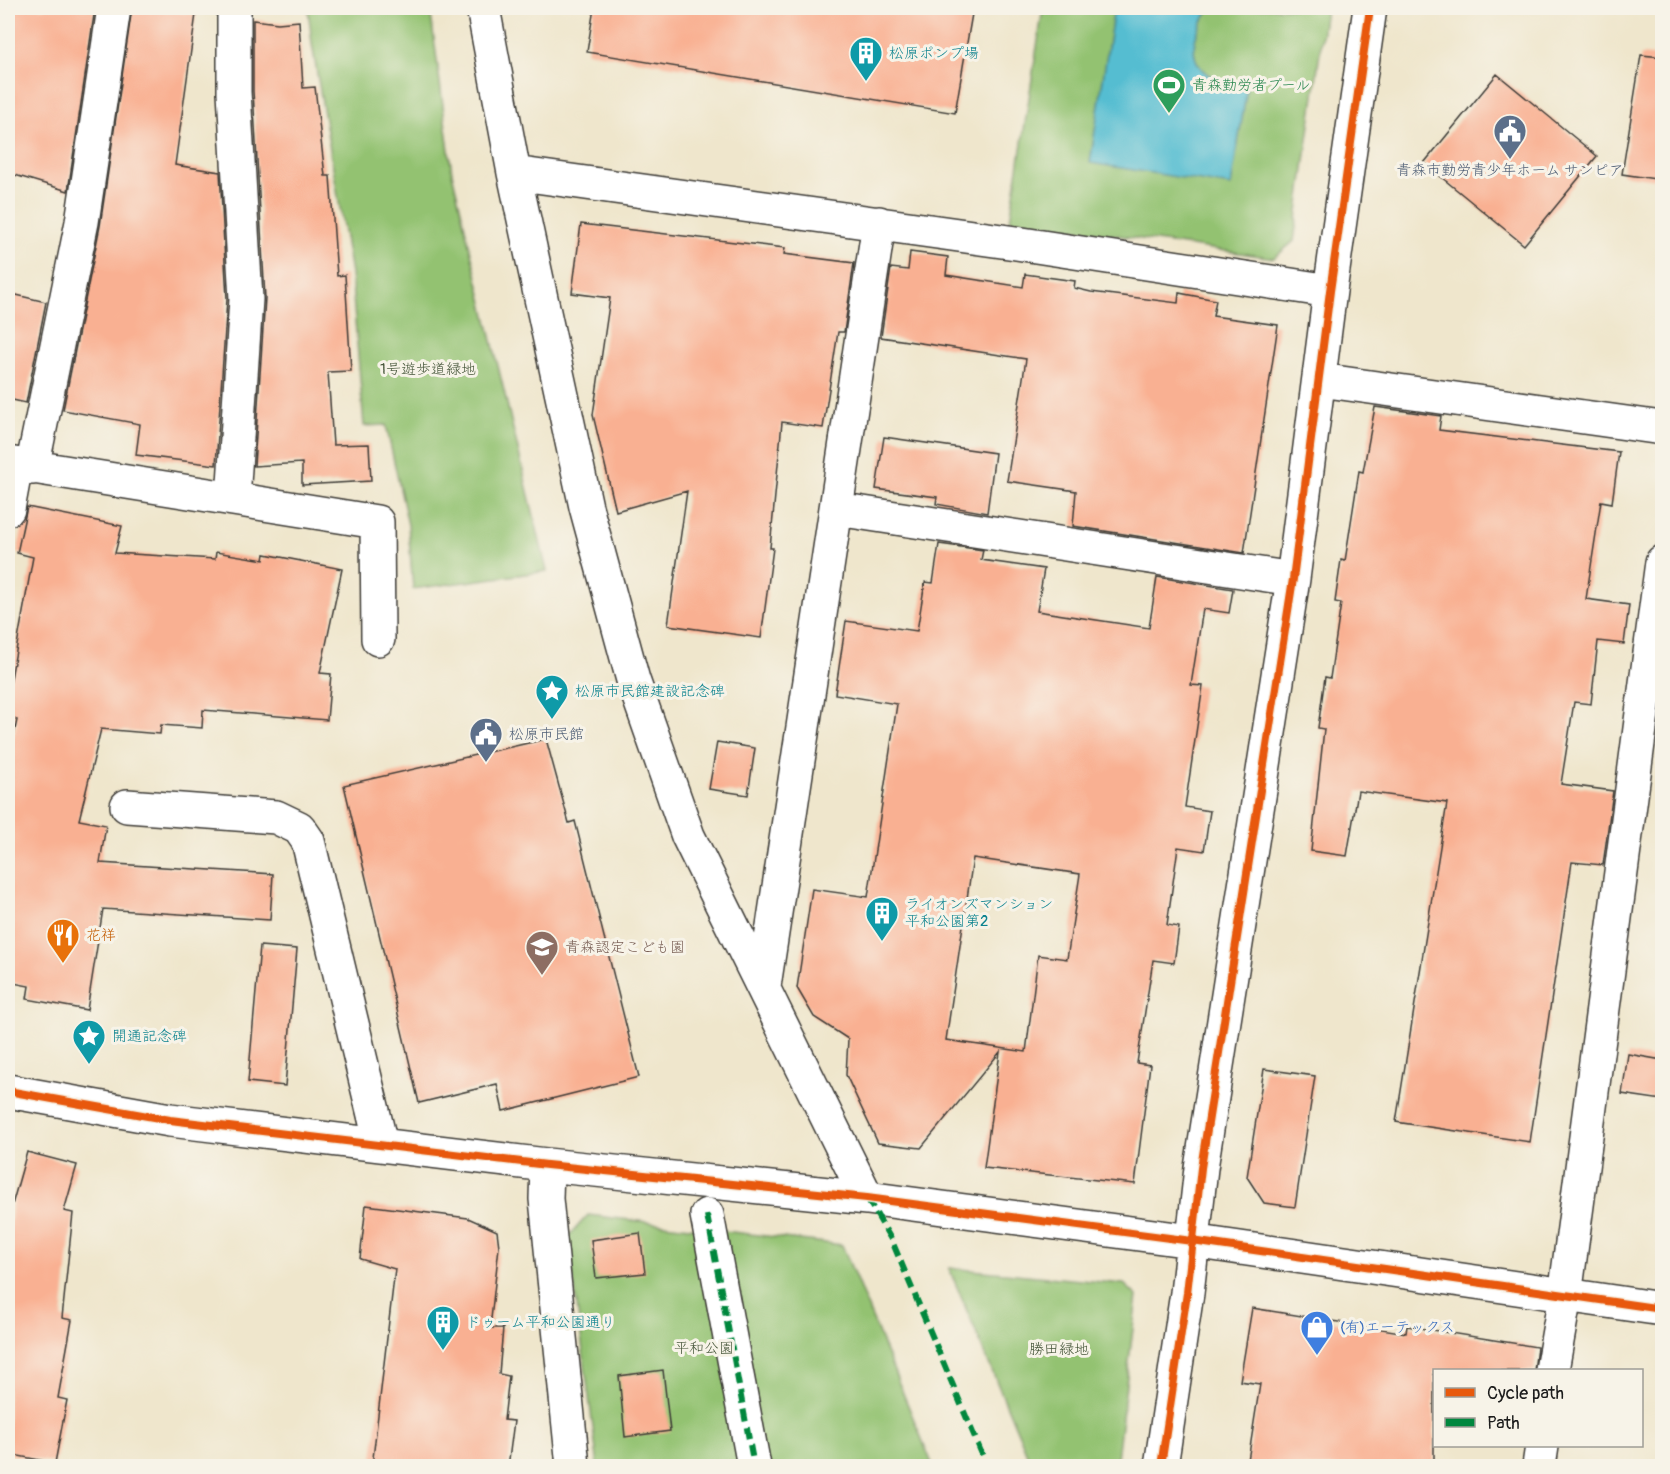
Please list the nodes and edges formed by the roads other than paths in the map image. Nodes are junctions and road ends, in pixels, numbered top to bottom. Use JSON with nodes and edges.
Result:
{"nodes":[{"id":1,"x":114,"y":8,"type":"edge"},
{"id":2,"x":234,"y":8,"type":"edge"},
{"id":3,"x":483,"y":8,"type":"edge"},
{"id":4,"x":1371,"y":8,"type":"edge"},
{"id":5,"x":514,"y":173,"type":"junction"},
{"id":6,"x":879,"y":223,"type":"junction"},
{"id":7,"x":1330,"y":291,"type":"junction"},
{"id":8,"x":1320,"y":380,"type":"junction"},
{"id":9,"x":1662,"y":428,"type":"edge"},
{"id":10,"x":18,"y":466,"type":"edge"},
{"id":11,"x":232,"y":499,"type":"junction"},
{"id":12,"x":837,"y":508,"type":"junction"},
{"id":13,"x":8,"y":509,"type":"edge"},
{"id":14,"x":1662,"y":562,"type":"edge"},
{"id":15,"x":1293,"y":579,"type":"junction"},
{"id":16,"x":378,"y":639,"type":"dead end"},
{"id":17,"x":127,"y":806,"type":"dead end"},
{"id":18,"x":764,"y":986,"type":"junction"},
{"id":19,"x":8,"y":1091,"type":"edge"},
{"id":20,"x":381,"y":1144,"type":"junction"},
{"id":21,"x":547,"y":1165,"type":"junction"},
{"id":22,"x":867,"y":1198,"type":"junction"},
{"id":23,"x":707,"y":1215,"type":"dead end"},
{"id":24,"x":1192,"y":1241,"type":"junction"},
{"id":25,"x":1565,"y":1296,"type":"junction"},
{"id":26,"x":1662,"y":1309,"type":"edge"},
{"id":27,"x":1552,"y":1369,"type":"edge"},
{"id":28,"x":1542,"y":1447,"type":"edge"},
{"id":29,"x":573,"y":1467,"type":"edge"},
{"id":30,"x":754,"y":1467,"type":"edge"},
{"id":31,"x":1161,"y":1467,"type":"edge"},
{"id":32,"x":1539,"y":1467,"type":"edge"}],
"edges":[{"from":1,"to":10,"type":"street"},
{"from":2,"to":11,"type":"street"},
{"from":3,"to":5,"type":"street"},
{"from":4,"to":7,"type":"street"},
{"from":5,"to":6,"type":"street"},
{"from":5,"to":18,"type":"street"},
{"from":6,"to":7,"type":"street"},
{"from":6,"to":12,"type":"street"},
{"from":7,"to":8,"type":"street"},
{"from":8,"to":9,"type":"street"},
{"from":8,"to":15,"type":"street"},
{"from":10,"to":11,"type":"street"},
{"from":10,"to":13,"type":"street"},
{"from":11,"to":16,"type":"street"},
{"from":12,"to":15,"type":"street"},
{"from":12,"to":18,"type":"street"},
{"from":14,"to":25,"type":"street"},
{"from":15,"to":24,"type":"street"},
{"from":17,"to":20,"type":"street"},
{"from":18,"to":22,"type":"street"},
{"from":19,"to":20,"type":"street"},
{"from":20,"to":21,"type":"street"},
{"from":21,"to":22,"type":"street"},
{"from":21,"to":29,"type":"street"},
{"from":22,"to":24,"type":"street"},
{"from":23,"to":30,"type":"street"},
{"from":24,"to":25,"type":"street"},
{"from":24,"to":31,"type":"street"},
{"from":25,"to":26,"type":"street"},
{"from":25,"to":27,"type":"street"},
{"from":28,"to":32,"type":"street"}]}
